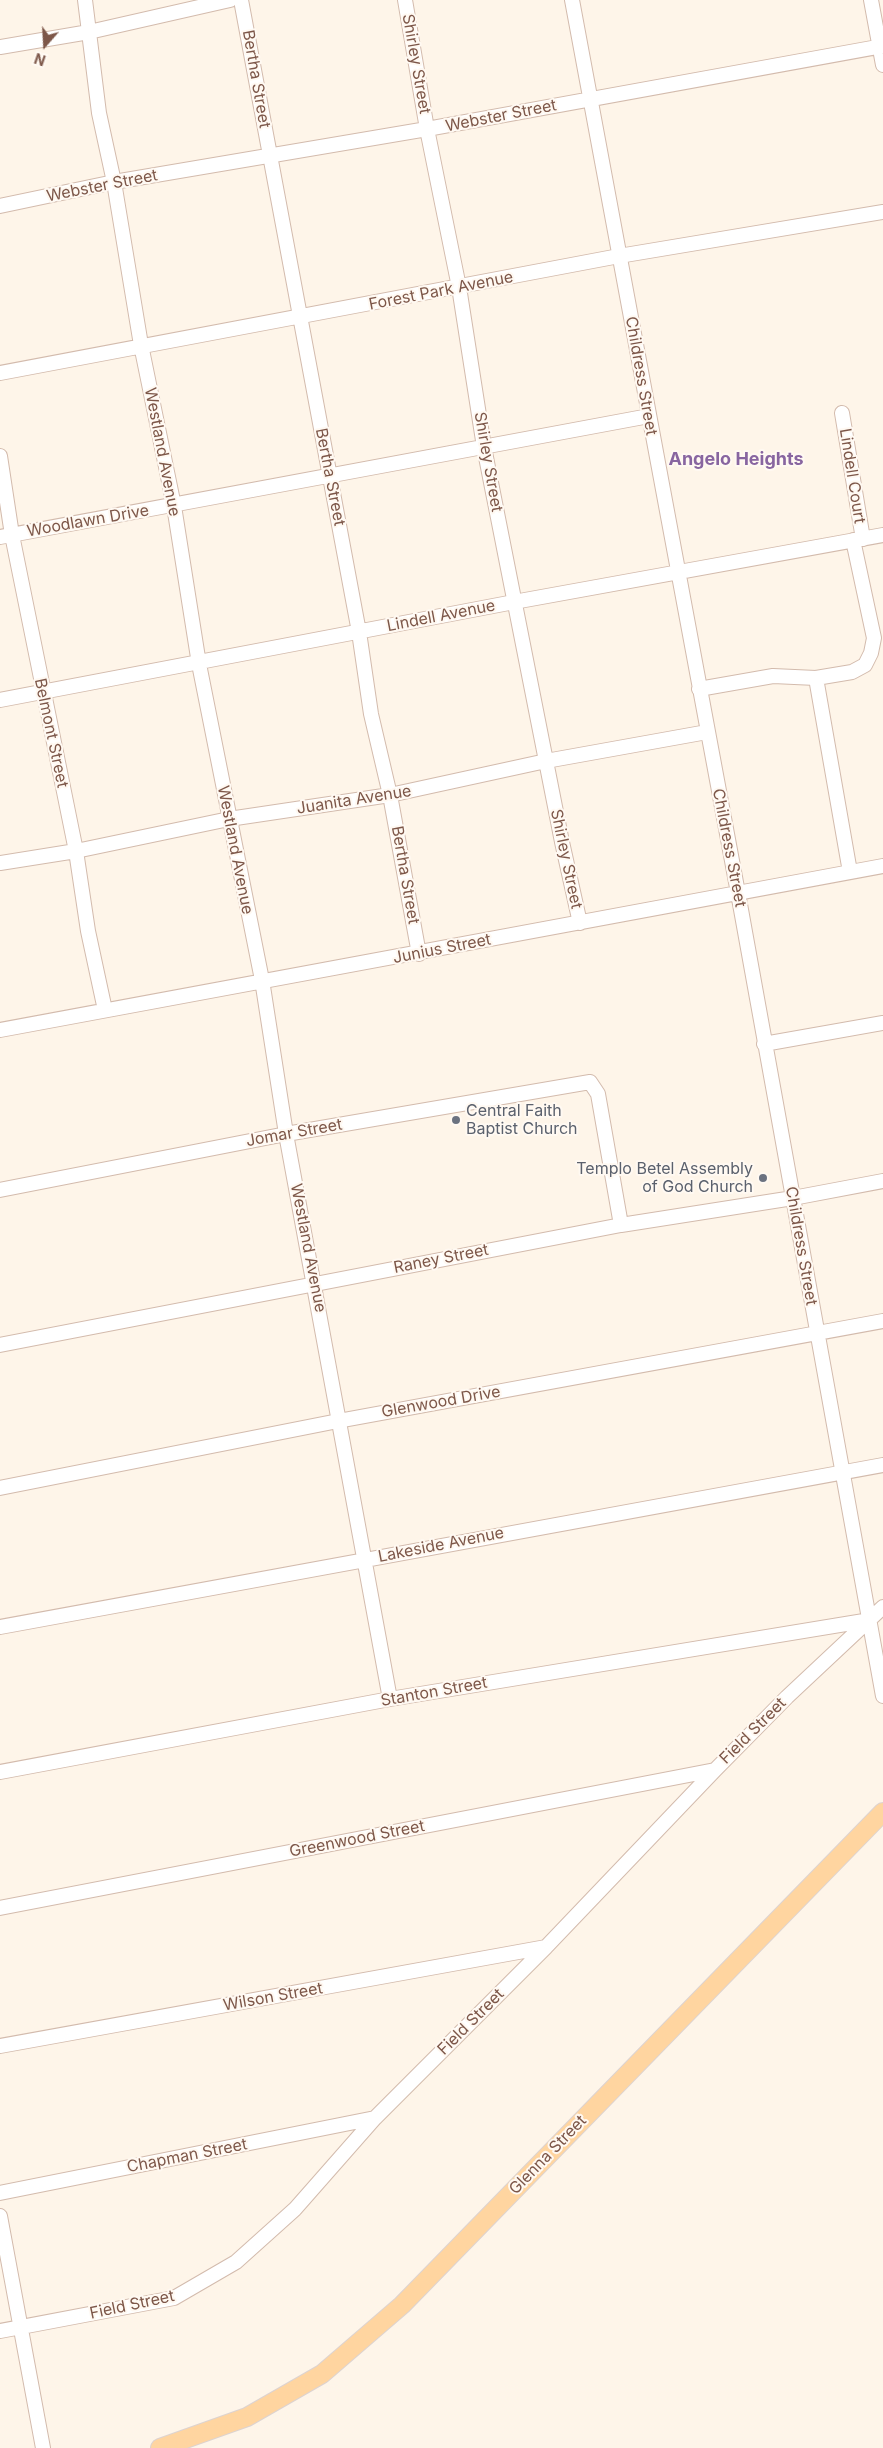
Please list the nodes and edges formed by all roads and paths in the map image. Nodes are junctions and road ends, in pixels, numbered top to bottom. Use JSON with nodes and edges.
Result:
{"nodes":[{"id":1,"x":86,"y":0,"type":"edge"},
{"id":2,"x":230,"y":0,"type":"edge"},
{"id":3,"x":242,"y":0,"type":"edge"},
{"id":4,"x":405,"y":0,"type":"edge"},
{"id":5,"x":572,"y":0,"type":"edge"},
{"id":6,"x":871,"y":0,"type":"edge"},
{"id":7,"x":89,"y":32,"type":"junction"},
{"id":8,"x":0,"y":46,"type":"edge"},
{"id":9,"x":881,"y":47,"type":"edge"},
{"id":10,"x":883,"y":65,"type":"edge"},
{"id":11,"x":590,"y":99,"type":"junction"},
{"id":12,"x":427,"y":129,"type":"junction"},
{"id":13,"x":270,"y":155,"type":"junction"},
{"id":14,"x":114,"y":182,"type":"junction"},
{"id":15,"x":0,"y":206,"type":"edge"},
{"id":16,"x":883,"y":212,"type":"edge"},
{"id":17,"x":619,"y":256,"type":"junction"},
{"id":18,"x":459,"y":287,"type":"junction"},
{"id":19,"x":301,"y":317,"type":"junction"},
{"id":20,"x":140,"y":345,"type":"junction"},
{"id":21,"x":0,"y":373,"type":"edge"},
{"id":22,"x":842,"y":413,"type":"dead end"},
{"id":23,"x":648,"y":416,"type":"junction"},
{"id":24,"x":484,"y":446,"type":"junction"},
{"id":25,"x":0,"y":456,"type":"edge"},
{"id":26,"x":329,"y":475,"type":"junction"},
{"id":27,"x":174,"y":506,"type":"junction"},
{"id":28,"x":6,"y":536,"type":"edge"},
{"id":29,"x":883,"y":536,"type":"edge"},
{"id":30,"x":858,"y":540,"type":"junction"},
{"id":31,"x":678,"y":574,"type":"junction"},
{"id":32,"x":514,"y":602,"type":"junction"},
{"id":33,"x":359,"y":632,"type":"junction"},
{"id":34,"x":199,"y":664,"type":"junction"},
{"id":35,"x":816,"y":678,"type":"junction"},
{"id":36,"x":699,"y":689,"type":"junction"},
{"id":37,"x":43,"y":692,"type":"junction"},
{"id":38,"x":0,"y":700,"type":"edge"},
{"id":39,"x":707,"y":732,"type":"junction"},
{"id":40,"x":546,"y":761,"type":"junction"},
{"id":41,"x":390,"y":795,"type":"junction"},
{"id":42,"x":229,"y":819,"type":"junction"},
{"id":43,"x":76,"y":851,"type":"junction"},
{"id":44,"x":0,"y":863,"type":"edge"},
{"id":45,"x":883,"y":866,"type":"edge"},
{"id":46,"x":850,"y":872,"type":"junction"},
{"id":47,"x":738,"y":893,"type":"junction"},
{"id":48,"x":580,"y":922,"type":"junction"},
{"id":49,"x":419,"y":954,"type":"junction"},
{"id":50,"x":262,"y":980,"type":"junction"},
{"id":51,"x":105,"y":1010,"type":"junction"},
{"id":52,"x":883,"y":1023,"type":"edge"},
{"id":53,"x":0,"y":1030,"type":"edge"},
{"id":54,"x":764,"y":1044,"type":"junction"},
{"id":55,"x":286,"y":1134,"type":"junction"},
{"id":56,"x":883,"y":1181,"type":"edge"},
{"id":57,"x":0,"y":1190,"type":"edge"},
{"id":58,"x":793,"y":1198,"type":"junction"},
{"id":59,"x":621,"y":1225,"type":"junction"},
{"id":60,"x":315,"y":1283,"type":"junction"},
{"id":61,"x":883,"y":1321,"type":"edge"},
{"id":62,"x":817,"y":1333,"type":"junction"},
{"id":63,"x":0,"y":1345,"type":"edge"},
{"id":64,"x":338,"y":1421,"type":"junction"},
{"id":65,"x":883,"y":1465,"type":"edge"},
{"id":66,"x":843,"y":1470,"type":"junction"},
{"id":67,"x":0,"y":1488,"type":"edge"},
{"id":68,"x":366,"y":1560,"type":"junction"},
{"id":69,"x":883,"y":1607,"type":"edge"},
{"id":70,"x":870,"y":1620,"type":"junction"},
{"id":71,"x":0,"y":1627,"type":"edge"},
{"id":72,"x":883,"y":1696,"type":"edge"},
{"id":73,"x":390,"y":1699,"type":"junction"},
{"id":74,"x":715,"y":1770,"type":"junction"},
{"id":75,"x":0,"y":1772,"type":"edge"},
{"id":76,"x":883,"y":1812,"type":"edge"},
{"id":77,"x":0,"y":1908,"type":"edge"},
{"id":78,"x":546,"y":1948,"type":"junction"},
{"id":79,"x":0,"y":2046,"type":"edge"},
{"id":80,"x":374,"y":2118,"type":"junction"},
{"id":81,"x":0,"y":2193,"type":"edge"},
{"id":82,"x":0,"y":2216,"type":"edge"},
{"id":83,"x":21,"y":2328,"type":"junction"},
{"id":84,"x":0,"y":2331,"type":"edge"},
{"id":85,"x":167,"y":2446,"type":"edge"},
{"id":86,"x":43,"y":2448,"type":"edge"}],
"edges":[{"from":1,"to":7,"type":"street","name":"Westland Avenue"},
{"from":2,"to":7,"type":"street"},
{"from":3,"to":13,"type":"street","name":"Bertha Street"},
{"from":4,"to":12,"type":"street","name":"Shirley Street"},
{"from":5,"to":11,"type":"street","name":"Childress Street"},
{"from":6,"to":9,"type":"street"},
{"from":7,"to":8,"type":"street"},
{"from":7,"to":14,"type":"street","name":"Westland Avenue"},
{"from":9,"to":10,"type":"street"},
{"from":9,"to":11,"type":"street","name":"Webster Street"},
{"from":11,"to":12,"type":"street","name":"Webster Street"},
{"from":11,"to":17,"type":"street","name":"Childress Street"},
{"from":12,"to":13,"type":"street","name":"Webster Street"},
{"from":12,"to":18,"type":"street","name":"Shirley Street"},
{"from":13,"to":14,"type":"street","name":"Webster Street"},
{"from":13,"to":19,"type":"street","name":"Bertha Street"},
{"from":14,"to":15,"type":"street","name":"Webster Street"},
{"from":14,"to":20,"type":"street","name":"Westland Avenue"},
{"from":16,"to":17,"type":"street","name":"Forest Park Avenue"},
{"from":17,"to":18,"type":"street","name":"Forest Park Avenue"},
{"from":17,"to":23,"type":"street","name":"Childress Street"},
{"from":18,"to":19,"type":"street","name":"Forest Park Avenue"},
{"from":18,"to":24,"type":"street","name":"Shirley Street"},
{"from":19,"to":20,"type":"street","name":"Forest Park Avenue"},
{"from":19,"to":26,"type":"street","name":"Bertha Street"},
{"from":20,"to":21,"type":"street","name":"Forest Park Avenue"},
{"from":20,"to":27,"type":"street","name":"Westland Avenue"},
{"from":22,"to":30,"type":"street","name":"Lindell Court"},
{"from":23,"to":24,"type":"street","name":"Woodlawn Drive"},
{"from":23,"to":31,"type":"street","name":"Childress Street"},
{"from":24,"to":26,"type":"street","name":"Woodlawn Drive"},
{"from":24,"to":32,"type":"street","name":"Shirley Street"},
{"from":25,"to":28,"type":"street","name":"Belmont Street"},
{"from":26,"to":27,"type":"street","name":"Woodlawn Drive"},
{"from":26,"to":33,"type":"street","name":"Bertha Street"},
{"from":27,"to":28,"type":"street","name":"Woodlawn Drive"},
{"from":27,"to":34,"type":"street","name":"Westland Avenue"},
{"from":28,"to":37,"type":"street","name":"Belmont Street"},
{"from":29,"to":30,"type":"street","name":"Lindell Avenue"},
{"from":30,"to":31,"type":"street","name":"Lindell Avenue"},
{"from":30,"to":35,"type":"street","name":"Lindell Court"},
{"from":31,"to":32,"type":"street","name":"Lindell Avenue"},
{"from":31,"to":36,"type":"street","name":"Childress Street"},
{"from":32,"to":33,"type":"street","name":"Lindell Avenue"},
{"from":32,"to":40,"type":"street","name":"Shirley Street"},
{"from":33,"to":34,"type":"street","name":"Lindell Avenue"},
{"from":33,"to":41,"type":"street","name":"Bertha Street"},
{"from":34,"to":37,"type":"street","name":"Lindell Avenue"},
{"from":34,"to":42,"type":"street","name":"Westland Avenue"},
{"from":35,"to":36,"type":"street","name":"Lindell Court"},
{"from":35,"to":46,"type":"street"},
{"from":36,"to":39,"type":"street","name":"Childress Street"},
{"from":37,"to":38,"type":"street","name":"Lindell Avenue"},
{"from":37,"to":43,"type":"street","name":"Belmont Street"},
{"from":39,"to":40,"type":"street","name":"Juanita Avenue"},
{"from":39,"to":47,"type":"street","name":"Childress Street"},
{"from":40,"to":41,"type":"street","name":"Juanita Avenue"},
{"from":40,"to":48,"type":"street","name":"Shirley Street"},
{"from":41,"to":42,"type":"street","name":"Juanita Avenue"},
{"from":41,"to":49,"type":"street","name":"Bertha Street"},
{"from":42,"to":43,"type":"street","name":"Juanita Avenue"},
{"from":42,"to":50,"type":"street","name":"Westland Avenue"},
{"from":43,"to":44,"type":"street","name":"Juanita Avenue"},
{"from":43,"to":51,"type":"street","name":"Belmont Street"},
{"from":45,"to":46,"type":"street","name":"Junius Street"},
{"from":46,"to":47,"type":"street","name":"Junius Street"},
{"from":47,"to":48,"type":"street","name":"Junius Street"},
{"from":47,"to":54,"type":"street","name":"Childress Street"},
{"from":48,"to":49,"type":"street","name":"Junius Street"},
{"from":49,"to":50,"type":"street","name":"Junius Street"},
{"from":50,"to":51,"type":"street","name":"Junius Street"},
{"from":50,"to":55,"type":"street","name":"Westland Avenue"},
{"from":51,"to":53,"type":"street","name":"Junius Street"},
{"from":52,"to":54,"type":"street"},
{"from":54,"to":58,"type":"street","name":"Childress Street"},
{"from":55,"to":57,"type":"street","name":"Jomar Street"},
{"from":55,"to":59,"type":"street","name":"Jomar Street"},
{"from":55,"to":60,"type":"street","name":"Westland Avenue"},
{"from":56,"to":58,"type":"street","name":"Raney Street"},
{"from":58,"to":59,"type":"street","name":"Raney Street"},
{"from":58,"to":62,"type":"street","name":"Childress Street"},
{"from":59,"to":60,"type":"street","name":"Raney Street"},
{"from":60,"to":63,"type":"street","name":"Raney Street"},
{"from":60,"to":64,"type":"street","name":"Westland Avenue"},
{"from":61,"to":62,"type":"street","name":"Glenwood Drive"},
{"from":62,"to":64,"type":"street","name":"Glenwood Drive"},
{"from":62,"to":66,"type":"street","name":"Childress Street"},
{"from":64,"to":67,"type":"street","name":"Glenwood Drive"},
{"from":64,"to":68,"type":"street","name":"Westland Avenue"},
{"from":65,"to":66,"type":"street","name":"Lakeside Avenue"},
{"from":66,"to":68,"type":"street","name":"Lakeside Avenue"},
{"from":66,"to":70,"type":"street","name":"Childress Street"},
{"from":68,"to":71,"type":"street","name":"Lakeside Avenue"},
{"from":68,"to":73,"type":"street","name":"Westland Avenue"},
{"from":69,"to":70,"type":"street","name":"Field Street"},
{"from":70,"to":72,"type":"street","name":"Childress Street"},
{"from":70,"to":73,"type":"street","name":"Stanton Street"},
{"from":70,"to":74,"type":"street","name":"Field Street"},
{"from":73,"to":75,"type":"street","name":"Stanton Street"},
{"from":74,"to":77,"type":"street","name":"Greenwood Street"},
{"from":74,"to":78,"type":"street","name":"Field Street"},
{"from":76,"to":85,"type":"main road","name":"Glenna Street"},
{"from":78,"to":79,"type":"street","name":"Wilson Street"},
{"from":78,"to":80,"type":"street","name":"Field Street"},
{"from":80,"to":81,"type":"street","name":"Chapman Street"},
{"from":80,"to":83,"type":"street","name":"Field Street"},
{"from":82,"to":83,"type":"street"},
{"from":83,"to":84,"type":"street","name":"Field Street"},
{"from":83,"to":86,"type":"street"}]}
